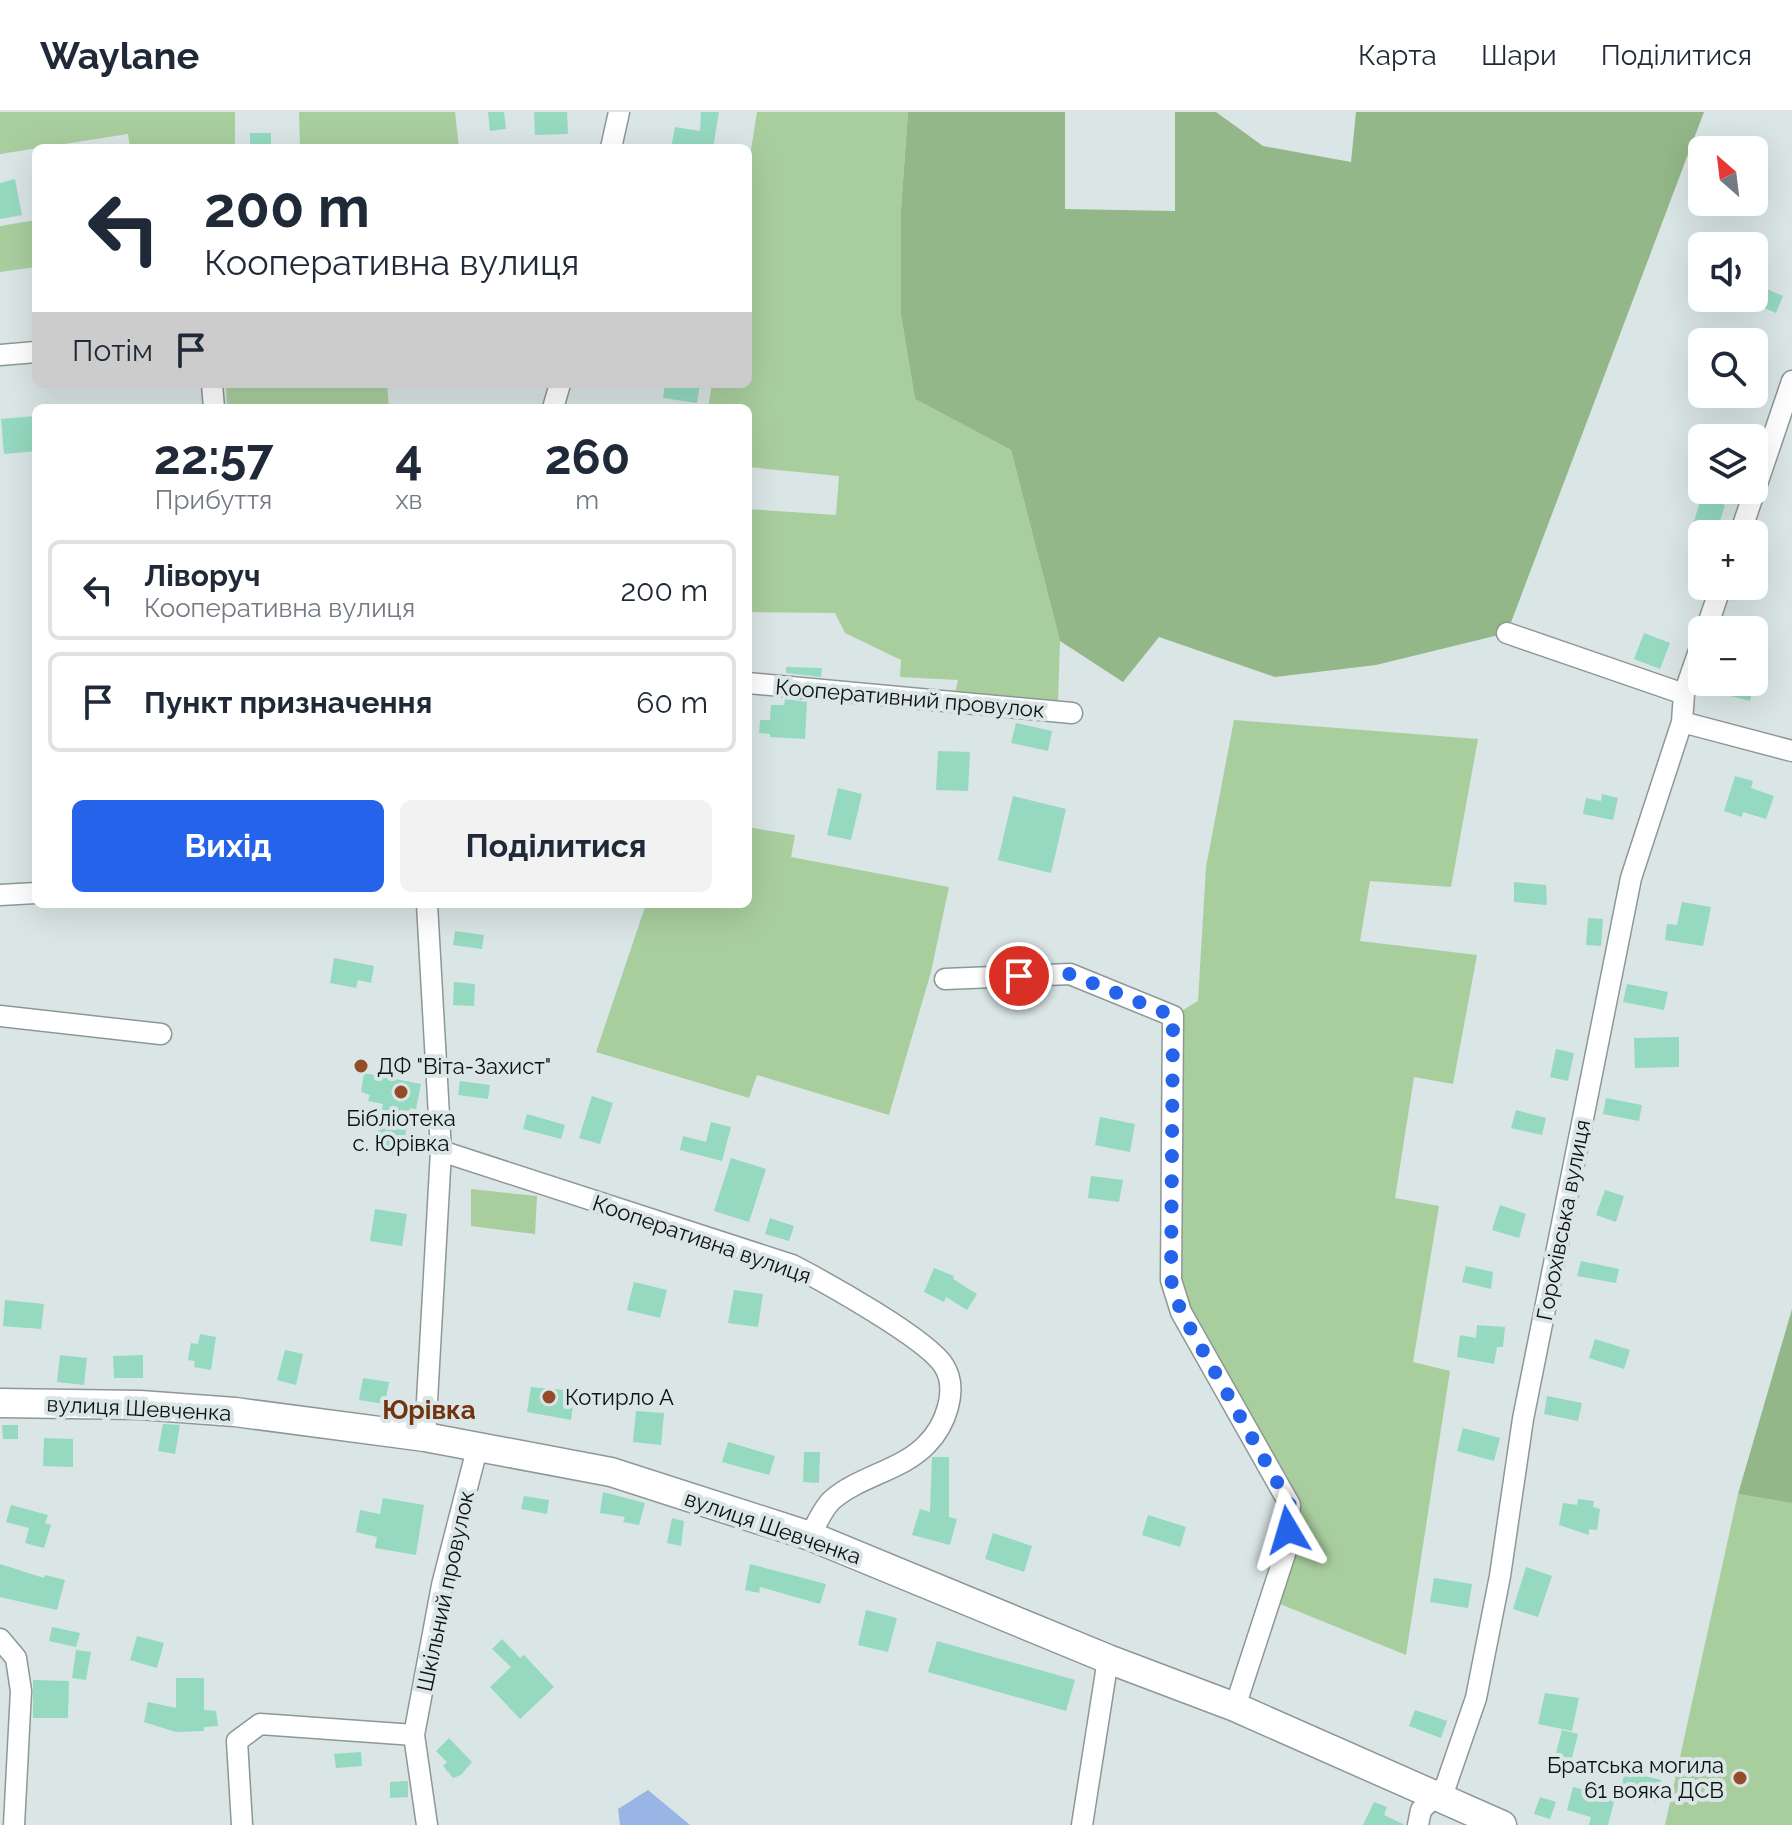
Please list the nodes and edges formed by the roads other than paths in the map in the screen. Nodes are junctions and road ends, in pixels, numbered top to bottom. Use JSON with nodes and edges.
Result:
{"nodes":[{"id":1,"x":619,"y":112,"type":"edge"},
{"id":2,"x":612,"y":144,"type":"edge"},
{"id":3,"x":32,"y":352,"type":"edge"},
{"id":4,"x":0,"y":355,"type":"edge"},
{"id":5,"x":1792,"y":381,"type":"edge"},
{"id":6,"x":1784,"y":434,"type":"edge"},
{"id":7,"x":1746,"y":520,"type":"edge"},
{"id":8,"x":1507,"y":633,"type":"dead end"},
{"id":9,"x":1688,"y":682,"type":"edge"},
{"id":10,"x":752,"y":683,"type":"edge"},
{"id":11,"x":1684,"y":694,"type":"junction"},
{"id":12,"x":1072,"y":713,"type":"dead end"},
{"id":13,"x":1682,"y":722,"type":"junction"},
{"id":14,"x":1792,"y":751,"type":"edge"},
{"id":15,"x":32,"y":893,"type":"edge"},
{"id":16,"x":0,"y":895,"type":"edge"},
{"id":17,"x":427,"y":908,"type":"edge"},
{"id":18,"x":945,"y":979,"type":"dead end"},
{"id":19,"x":0,"y":1016,"type":"edge"},
{"id":20,"x":161,"y":1034,"type":"dead end"},
{"id":21,"x":441,"y":1151,"type":"junction"},
{"id":22,"x":0,"y":1403,"type":"edge"},
{"id":23,"x":425,"y":1437,"type":"junction"},
{"id":24,"x":477,"y":1449,"type":"junction"},
{"id":25,"x":810,"y":1536,"type":"junction"},
{"id":26,"x":0,"y":1639,"type":"edge"},
{"id":27,"x":1108,"y":1659,"type":"junction"},
{"id":28,"x":1235,"y":1707,"type":"junction"},
{"id":29,"x":414,"y":1735,"type":"junction"},
{"id":30,"x":1432,"y":1797,"type":"junction"},
{"id":31,"x":14,"y":1825,"type":"edge"},
{"id":32,"x":242,"y":1825,"type":"edge"},
{"id":33,"x":427,"y":1825,"type":"edge"},
{"id":34,"x":1082,"y":1825,"type":"edge"},
{"id":35,"x":1418,"y":1825,"type":"edge"},
{"id":36,"x":1502,"y":1825,"type":"edge"}],
"edges":[{"from":1,"to":2,"type":"street"},
{"from":3,"to":4,"type":"street"},
{"from":5,"to":6,"type":"street"},
{"from":6,"to":7,"type":"street"},
{"from":8,"to":11,"type":"street"},
{"from":9,"to":11,"type":"street","name":"Горохівська вулиця"},
{"from":10,"to":12,"type":"street","name":"Кооперативний провулок"},
{"from":11,"to":13,"type":"street","name":"Горохівська вулиця"},
{"from":13,"to":14,"type":"street"},
{"from":13,"to":30,"type":"street","name":"Горохівська вулиця"},
{"from":15,"to":16,"type":"street"},
{"from":17,"to":21,"type":"street"},
{"from":18,"to":28,"type":"street"},
{"from":19,"to":20,"type":"street"},
{"from":21,"to":23,"type":"street"},
{"from":21,"to":25,"type":"street","name":"Кооперативна вулиця"},
{"from":22,"to":23,"type":"street","name":"вулиця Шевченка"},
{"from":23,"to":24,"type":"street","name":"вулиця Шевченка"},
{"from":24,"to":25,"type":"street","name":"вулиця Шевченка"},
{"from":24,"to":29,"type":"street","name":"Шкільний провулок"},
{"from":25,"to":27,"type":"street","name":"вулиця Шевченка"},
{"from":26,"to":31,"type":"street"},
{"from":27,"to":28,"type":"street","name":"вулиця Шевченка"},
{"from":27,"to":34,"type":"street"},
{"from":28,"to":30,"type":"street","name":"вулиця Шевченка"},
{"from":29,"to":32,"type":"street"},
{"from":29,"to":33,"type":"street","name":"Шкільний провулок"},
{"from":30,"to":35,"type":"street","name":"Горохівська вулиця"},
{"from":30,"to":36,"type":"street","name":"вулиця Шевченка"}]}
